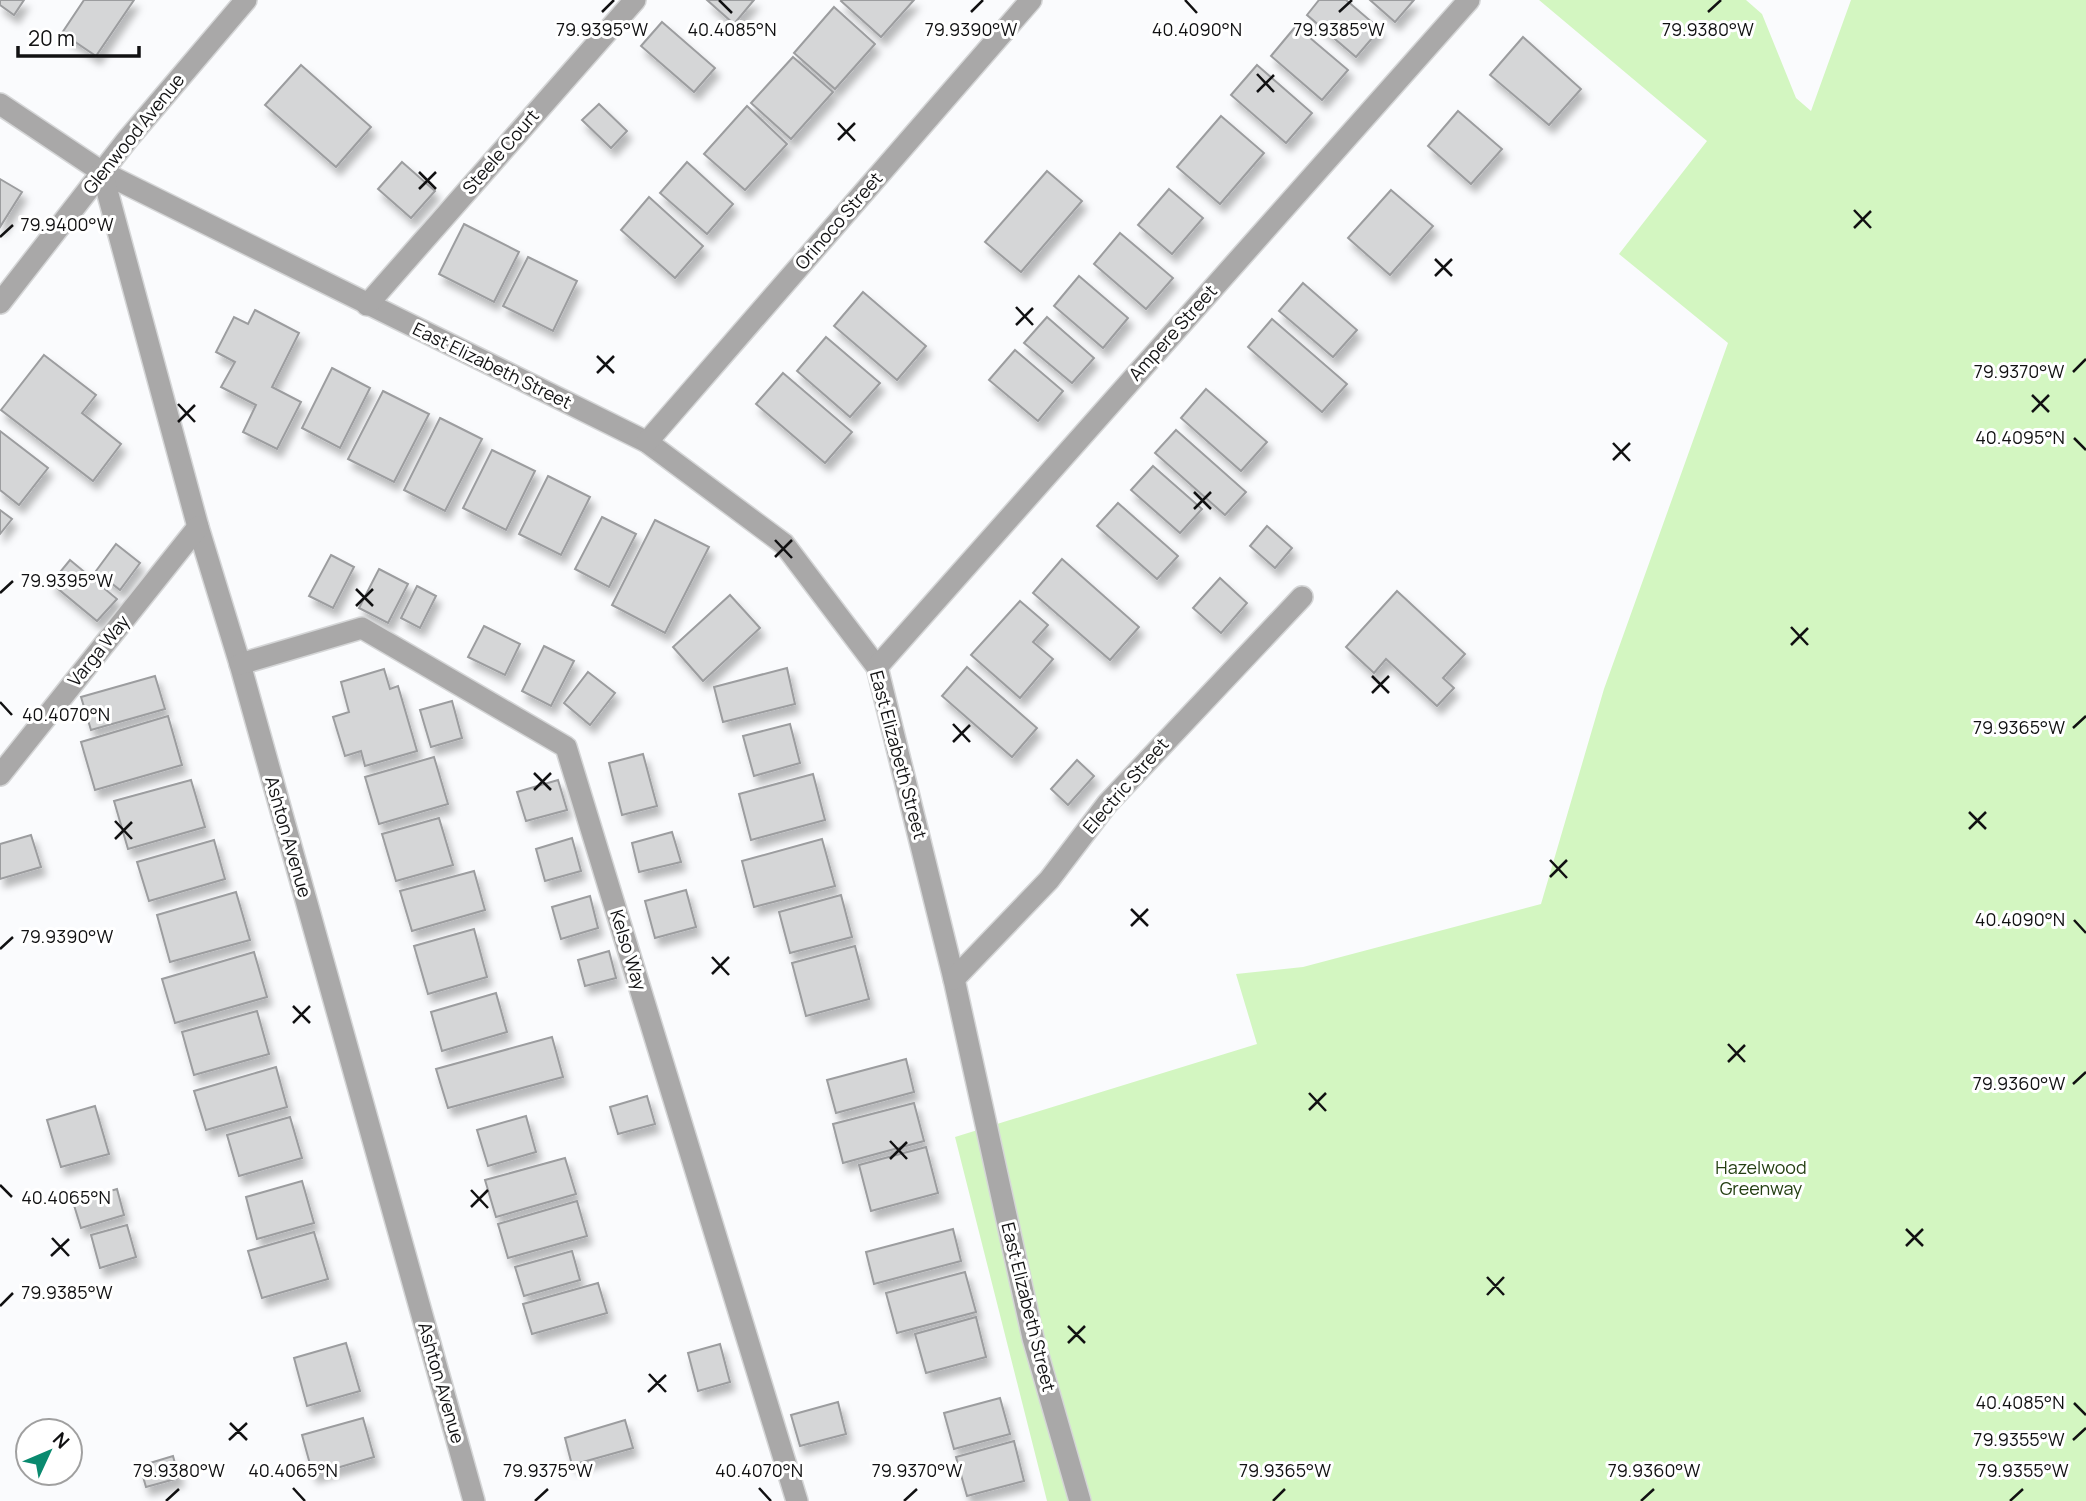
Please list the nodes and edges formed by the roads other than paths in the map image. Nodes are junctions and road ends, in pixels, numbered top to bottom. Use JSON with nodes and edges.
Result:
{"nodes":[{"id":1,"x":246,"y":0,"type":"edge"},
{"id":2,"x":635,"y":0,"type":"edge"},
{"id":3,"x":1031,"y":0,"type":"edge"},
{"id":4,"x":1469,"y":0,"type":"edge"},
{"id":5,"x":0,"y":104,"type":"edge"},
{"id":6,"x":102,"y":172,"type":"junction"},
{"id":7,"x":0,"y":303,"type":"edge"},
{"id":8,"x":367,"y":304,"type":"junction"},
{"id":9,"x":647,"y":442,"type":"junction"},
{"id":10,"x":198,"y":527,"type":"junction"},
{"id":11,"x":1302,"y":597,"type":"dead end"},
{"id":12,"x":240,"y":664,"type":"junction"},
{"id":13,"x":877,"y":667,"type":"junction"},
{"id":14,"x":0,"y":775,"type":"edge"},
{"id":15,"x":954,"y":979,"type":"junction"},
{"id":16,"x":474,"y":1501,"type":"edge"},
{"id":17,"x":797,"y":1501,"type":"edge"},
{"id":18,"x":1080,"y":1501,"type":"edge"}],
"edges":[{"from":1,"to":6,"type":"street","name":"Glenwood Avenue"},
{"from":2,"to":8,"type":"street","name":"Steele Court"},
{"from":3,"to":9,"type":"street","name":"Orinoco Street"},
{"from":4,"to":13,"type":"street","name":"Ampere Street"},
{"from":5,"to":6,"type":"street","name":"East Elizabeth Street"},
{"from":6,"to":7,"type":"street","name":"Glenwood Avenue"},
{"from":6,"to":8,"type":"street","name":"East Elizabeth Street"},
{"from":6,"to":10,"type":"street","name":"Ashton Avenue"},
{"from":8,"to":9,"type":"street","name":"East Elizabeth Street"},
{"from":9,"to":13,"type":"street","name":"East Elizabeth Street"},
{"from":10,"to":12,"type":"street","name":"Ashton Avenue"},
{"from":10,"to":14,"type":"street","name":"Varga Way"},
{"from":11,"to":15,"type":"street","name":"Electric Street"},
{"from":12,"to":16,"type":"street","name":"Ashton Avenue"},
{"from":12,"to":17,"type":"street","name":"Kelso Way"},
{"from":13,"to":15,"type":"street","name":"East Elizabeth Street"},
{"from":15,"to":18,"type":"street","name":"East Elizabeth Street"}]}
